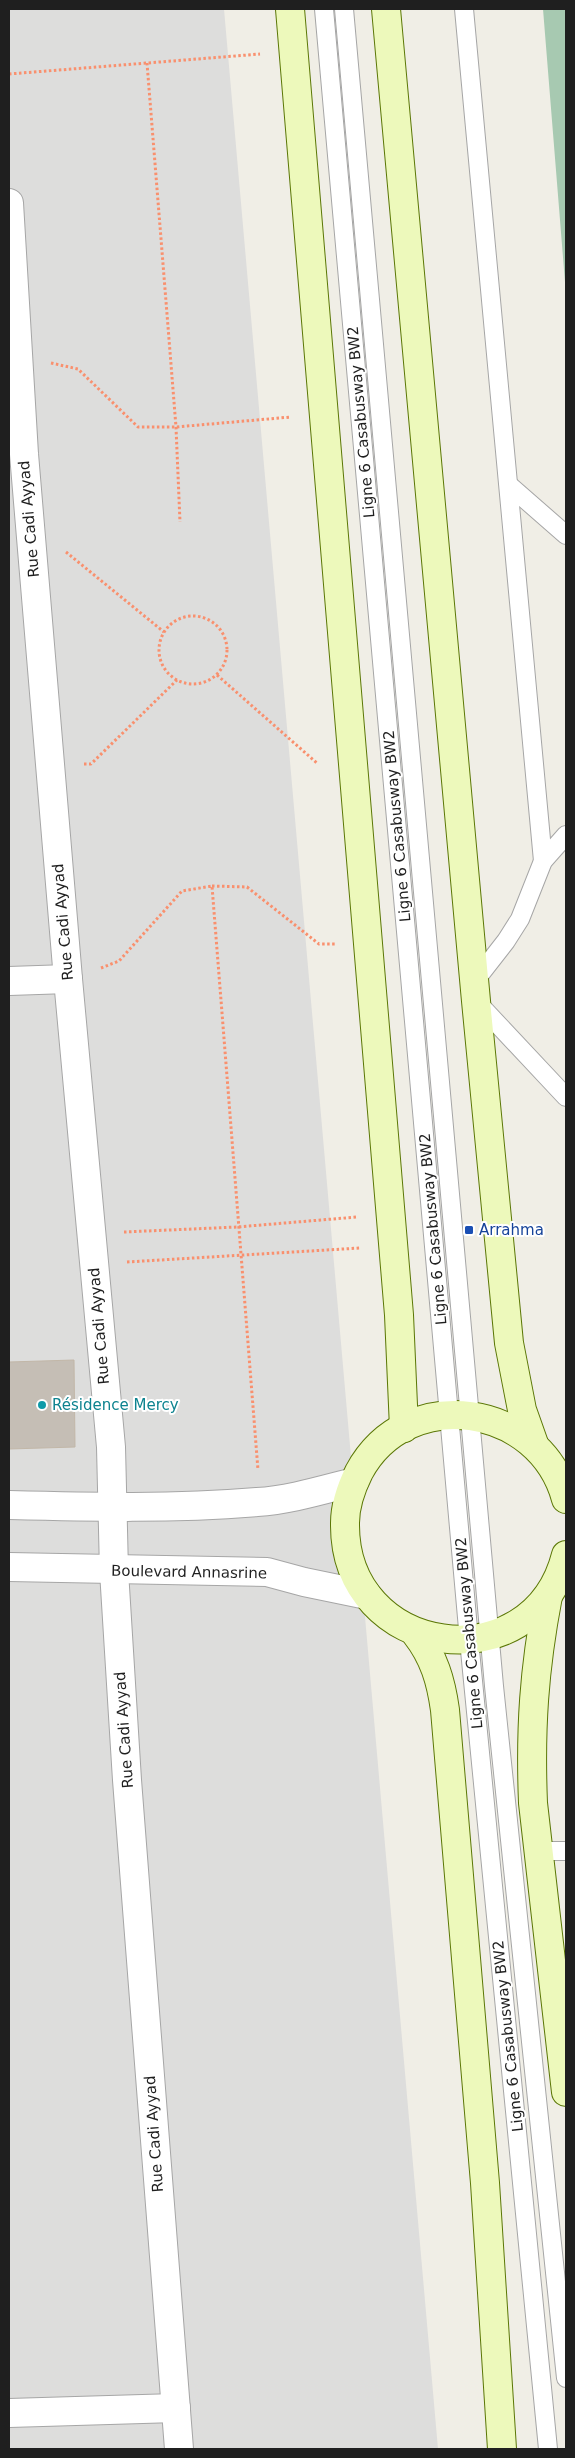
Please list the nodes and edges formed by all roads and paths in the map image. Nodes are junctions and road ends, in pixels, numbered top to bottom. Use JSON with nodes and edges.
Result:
{"nodes":[{"id":1,"x":290,"y":9,"type":"edge"},
{"id":2,"x":324,"y":9,"type":"edge"},
{"id":3,"x":344,"y":9,"type":"edge"},
{"id":4,"x":386,"y":9,"type":"edge"},
{"id":5,"x":464,"y":9,"type":"edge"},
{"id":6,"x":293,"y":52,"type":"junction"},
{"id":7,"x":147,"y":63,"type":"junction"},
{"id":8,"x":9,"y":74,"type":"edge"},
{"id":9,"x":9,"y":203,"type":"edge"},
{"id":10,"x":18,"y":355,"type":"junction"},
{"id":11,"x":324,"y":414,"type":"junction"},
{"id":12,"x":176,"y":427,"type":"junction"},
{"id":13,"x":16,"y":454,"type":"edge"},
{"id":14,"x":510,"y":486,"type":"junction"},
{"id":15,"x":180,"y":522,"type":"dead end"},
{"id":16,"x":566,"y":536,"type":"edge"},
{"id":17,"x":32,"y":551,"type":"junction"},
{"id":18,"x":164,"y":632,"type":"junction"},
{"id":19,"x":217,"y":675,"type":"junction"},
{"id":20,"x":177,"y":680,"type":"junction"},
{"id":21,"x":50,"y":766,"type":"junction"},
{"id":22,"x":354,"y":773,"type":"junction"},
{"id":23,"x":566,"y":835,"type":"edge"},
{"id":24,"x":543,"y":861,"type":"junction"},
{"id":25,"x":212,"y":886,"type":"junction"},
{"id":26,"x":368,"y":944,"type":"junction"},
{"id":27,"x":68,"y":979,"type":"junction"},
{"id":28,"x":9,"y":981,"type":"edge"},
{"id":29,"x":475,"y":991,"type":"junction"},
{"id":30,"x":566,"y":1097,"type":"edge"},
{"id":31,"x":390,"y":1214,"type":"junction"},
{"id":32,"x":237,"y":1227,"type":"junction"},
{"id":33,"x":91,"y":1233,"type":"junction"},
{"id":34,"x":393,"y":1246,"type":"junction"},
{"id":35,"x":240,"y":1256,"type":"junction"},
{"id":36,"x":94,"y":1264,"type":"junction"},
{"id":37,"x":460,"y":1415,"type":"junction"},
{"id":38,"x":404,"y":1428,"type":"junction"},
{"id":39,"x":534,"y":1444,"type":"junction"},
{"id":40,"x":258,"y":1471,"type":"dead end"},
{"id":41,"x":354,"y":1482,"type":"junction"},
{"id":42,"x":566,"y":1499,"type":"edge"},
{"id":43,"x":9,"y":1505,"type":"edge"},
{"id":44,"x":112,"y":1508,"type":"junction"},
{"id":45,"x":566,"y":1555,"type":"edge"},
{"id":46,"x":9,"y":1567,"type":"edge"},
{"id":47,"x":114,"y":1570,"type":"junction"},
{"id":48,"x":367,"y":1595,"type":"junction"},
{"id":49,"x":548,"y":1596,"type":"junction"},
{"id":50,"x":416,"y":1634,"type":"junction"},
{"id":51,"x":479,"y":1638,"type":"junction"},
{"id":52,"x":539,"y":1851,"type":"junction"},
{"id":53,"x":566,"y":1851,"type":"edge"},
{"id":54,"x":566,"y":2092,"type":"edge"},
{"id":55,"x":566,"y":2378,"type":"edge"},
{"id":56,"x":176,"y":2408,"type":"junction"},
{"id":57,"x":9,"y":2413,"type":"edge"},
{"id":58,"x":180,"y":2449,"type":"edge"},
{"id":59,"x":502,"y":2449,"type":"edge"},
{"id":60,"x":548,"y":2449,"type":"edge"}],
"edges":[{"from":1,"to":6,"type":"main road"},
{"from":2,"to":37,"type":"lane","name":"Ligne 6 Casabusway BW2"},
{"from":3,"to":37,"type":"lane","name":"Ligne 6 Casabusway BW2"},
{"from":4,"to":29,"type":"main road"},
{"from":5,"to":14,"type":"lane"},
{"from":6,"to":7,"type":"path"},
{"from":6,"to":11,"type":"main road"},
{"from":7,"to":8,"type":"path"},
{"from":7,"to":12,"type":"path"},
{"from":9,"to":10,"type":"street","name":"Rue Cadi Ayyad"},
{"from":10,"to":12,"type":"path"},
{"from":10,"to":13,"type":"street","name":"Rue Cadi Ayyad"},
{"from":11,"to":12,"type":"path"},
{"from":11,"to":22,"type":"main road"},
{"from":12,"to":15,"type":"path"},
{"from":13,"to":17,"type":"street","name":"Rue Cadi Ayyad"},
{"from":14,"to":16,"type":"lane"},
{"from":14,"to":24,"type":"lane"},
{"from":17,"to":18,"type":"path"},
{"from":17,"to":21,"type":"street","name":"Rue Cadi Ayyad"},
{"from":18,"to":19,"type":"path"},
{"from":18,"to":20,"type":"path"},
{"from":19,"to":20,"type":"path"},
{"from":19,"to":22,"type":"path"},
{"from":20,"to":21,"type":"path"},
{"from":21,"to":27,"type":"street","name":"Rue Cadi Ayyad"},
{"from":22,"to":26,"type":"main road"},
{"from":23,"to":24,"type":"lane"},
{"from":24,"to":29,"type":"lane"},
{"from":25,"to":26,"type":"path"},
{"from":25,"to":27,"type":"path"},
{"from":25,"to":32,"type":"path"},
{"from":26,"to":31,"type":"main road"},
{"from":27,"to":28,"type":"street"},
{"from":27,"to":33,"type":"street","name":"Rue Cadi Ayyad"},
{"from":29,"to":30,"type":"lane"},
{"from":29,"to":39,"type":"main road"},
{"from":31,"to":32,"type":"path"},
{"from":31,"to":34,"type":"main road"},
{"from":32,"to":33,"type":"path"},
{"from":32,"to":35,"type":"path"},
{"from":33,"to":36,"type":"street","name":"Rue Cadi Ayyad"},
{"from":34,"to":35,"type":"path"},
{"from":34,"to":38,"type":"main road"},
{"from":35,"to":36,"type":"path"},
{"from":35,"to":40,"type":"path"},
{"from":36,"to":44,"type":"street","name":"Rue Cadi Ayyad"},
{"from":37,"to":38,"type":"main road"},
{"from":37,"to":39,"type":"main road"},
{"from":37,"to":51,"type":"lane","name":"Ligne 6 Casabusway BW2"},
{"from":38,"to":41,"type":"main road"},
{"from":39,"to":42,"type":"main road"},
{"from":41,"to":44,"type":"street"},
{"from":41,"to":48,"type":"main road"},
{"from":43,"to":44,"type":"street"},
{"from":44,"to":47,"type":"street","name":"Rue Cadi Ayyad"},
{"from":45,"to":49,"type":"main road"},
{"from":46,"to":47,"type":"street","name":"Boulevard Annasrine"},
{"from":47,"to":48,"type":"street","name":"Boulevard Annasrine"},
{"from":47,"to":56,"type":"street","name":"Rue Cadi Ayyad"},
{"from":48,"to":50,"type":"main road"},
{"from":49,"to":51,"type":"main road"},
{"from":49,"to":52,"type":"main road"},
{"from":50,"to":51,"type":"main road"},
{"from":50,"to":59,"type":"main road"},
{"from":51,"to":55,"type":"lane","name":"Ligne 6 Casabusway BW2"},
{"from":51,"to":60,"type":"lane","name":"Ligne 6 Casabusway BW2"},
{"from":52,"to":53,"type":"lane"},
{"from":52,"to":54,"type":"main road"},
{"from":56,"to":57,"type":"street"},
{"from":56,"to":58,"type":"street","name":"Rue Cadi Ayyad"}]}
